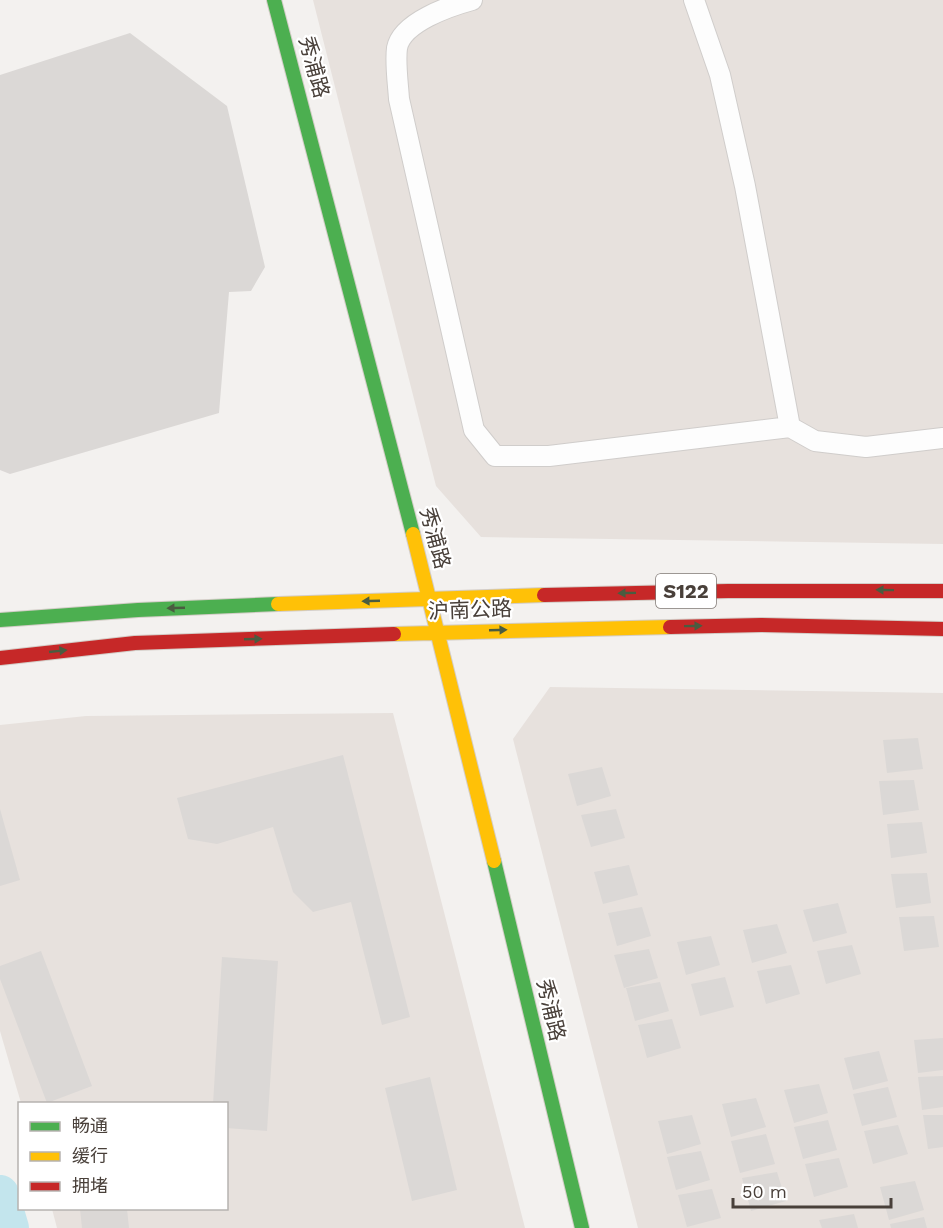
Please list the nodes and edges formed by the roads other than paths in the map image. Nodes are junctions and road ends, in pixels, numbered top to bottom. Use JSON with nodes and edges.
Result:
{"nodes":[{"id":1,"x":274,"y":0,"type":"edge"},
{"id":2,"x":472,"y":0,"type":"edge"},
{"id":3,"x":694,"y":0,"type":"edge"},
{"id":4,"x":790,"y":427,"type":"junction"},
{"id":5,"x":943,"y":438,"type":"edge"},
{"id":6,"x":943,"y":591,"type":"edge"},
{"id":7,"x":429,"y":598,"type":"junction"},
{"id":8,"x":0,"y":620,"type":"edge"},
{"id":9,"x":943,"y":629,"type":"edge"},
{"id":10,"x":439,"y":632,"type":"junction"},
{"id":11,"x":0,"y":658,"type":"edge"},
{"id":12,"x":582,"y":1228,"type":"edge"}],
"edges":[{"from":1,"to":7,"type":"main road","name":"秀浦路"},
{"from":2,"to":4,"type":"street"},
{"from":3,"to":4,"type":"street"},
{"from":4,"to":5,"type":"street"},
{"from":6,"to":7,"type":"main road","name":"沪南公路","number":"S122","one_way":true},
{"from":7,"to":8,"type":"main road","name":"沪南公路","number":"S122","one_way":true},
{"from":7,"to":10,"type":"main road","name":"秀浦路"},
{"from":10,"to":9,"type":"main road","name":"沪南公路","number":"S122","one_way":true},
{"from":11,"to":10,"type":"main road","name":"沪南公路","number":"S122","one_way":true},
{"from":10,"to":12,"type":"main road","name":"秀浦路"}]}
